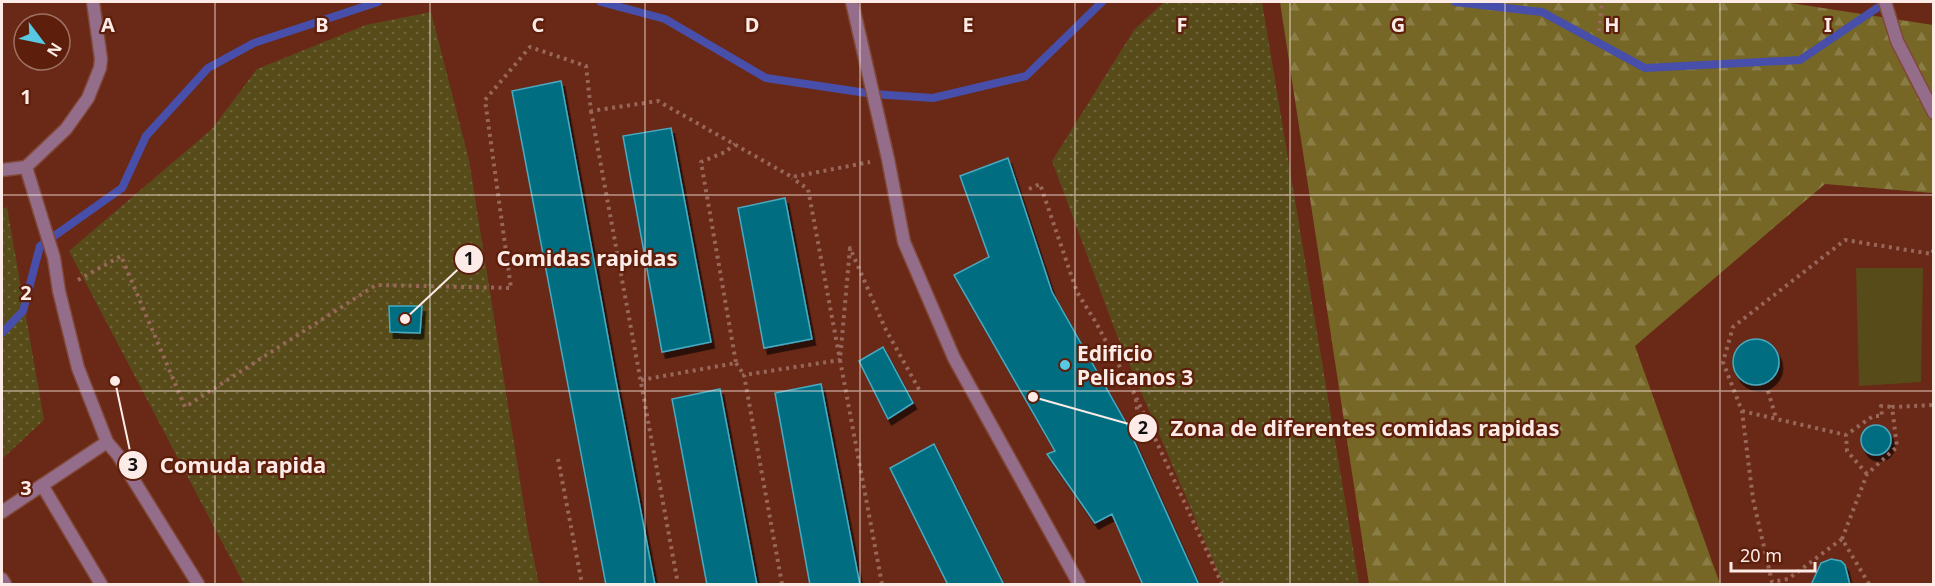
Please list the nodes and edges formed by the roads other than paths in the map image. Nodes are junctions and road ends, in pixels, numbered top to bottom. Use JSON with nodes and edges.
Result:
{"nodes":[{"id":1,"x":93,"y":2,"type":"edge"},
{"id":2,"x":852,"y":2,"type":"edge"},
{"id":3,"x":1885,"y":2,"type":"edge"},
{"id":4,"x":1934,"y":113,"type":"edge"},
{"id":5,"x":26,"y":167,"type":"junction"},
{"id":6,"x":2,"y":170,"type":"edge"},
{"id":7,"x":106,"y":442,"type":"junction"},
{"id":8,"x":42,"y":485,"type":"junction"},
{"id":9,"x":2,"y":512,"type":"edge"},
{"id":10,"x":2,"y":579,"type":"edge"},
{"id":11,"x":5,"y":585,"type":"edge"},
{"id":12,"x":100,"y":585,"type":"edge"},
{"id":13,"x":198,"y":585,"type":"edge"},
{"id":14,"x":1079,"y":585,"type":"edge"}],
"edges":[{"from":1,"to":5,"type":"street"},
{"from":2,"to":14,"type":"street"},
{"from":3,"to":4,"type":"street"},
{"from":5,"to":6,"type":"street"},
{"from":5,"to":7,"type":"street"},
{"from":7,"to":8,"type":"street"},
{"from":7,"to":13,"type":"street"},
{"from":8,"to":9,"type":"street"},
{"from":8,"to":12,"type":"street"},
{"from":10,"to":11,"type":"street"}]}
